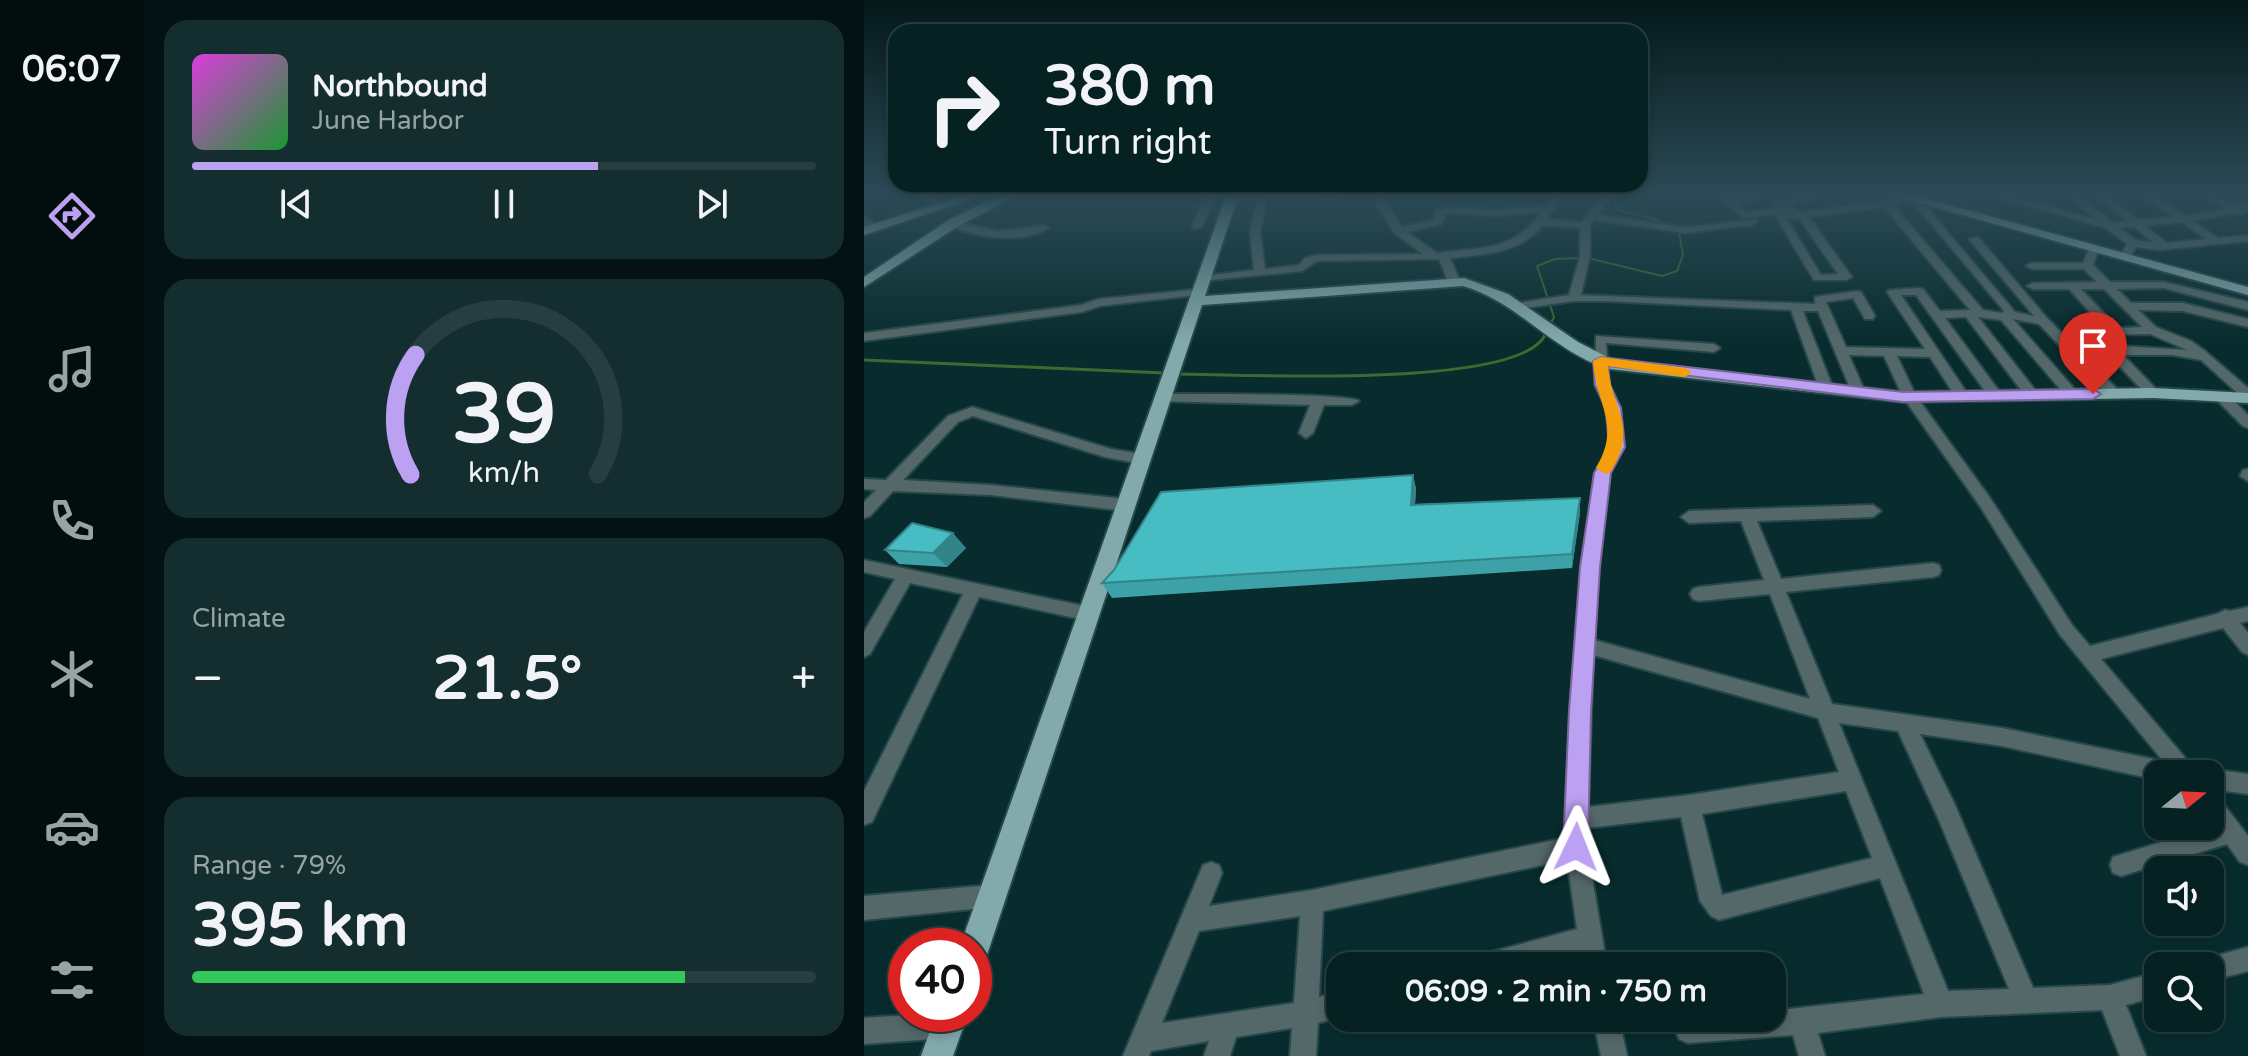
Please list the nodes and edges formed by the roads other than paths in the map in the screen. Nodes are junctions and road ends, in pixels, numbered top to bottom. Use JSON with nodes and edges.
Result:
{"nodes":[{"id":1,"x":919,"y":242,"type":"edge"},
{"id":2,"x":922,"y":242,"type":"edge"},
{"id":3,"x":1217,"y":242,"type":"edge"},
{"id":4,"x":1256,"y":242,"type":"edge"},
{"id":5,"x":1417,"y":242,"type":"edge"},
{"id":6,"x":1515,"y":242,"type":"edge"},
{"id":7,"x":1586,"y":242,"type":"edge"},
{"id":8,"x":1796,"y":242,"type":"edge"},
{"id":9,"x":1823,"y":242,"type":"edge"},
{"id":10,"x":1921,"y":242,"type":"edge"},
{"id":11,"x":1950,"y":242,"type":"edge"},
{"id":12,"x":1977,"y":242,"type":"edge"},
{"id":13,"x":2070,"y":242,"type":"edge"},
{"id":14,"x":2124,"y":242,"type":"edge"},
{"id":15,"x":2159,"y":242,"type":"edge"},
{"id":16,"x":2203,"y":242,"type":"edge"},
{"id":17,"x":1825,"y":245,"type":"junction"},
{"id":18,"x":2164,"y":246,"type":"junction"},
{"id":19,"x":1799,"y":247,"type":"junction"},
{"id":20,"x":2094,"y":249,"type":"junction"},
{"id":21,"x":2130,"y":249,"type":"junction"},
{"id":22,"x":902,"y":254,"type":"junction"},
{"id":23,"x":1438,"y":255,"type":"junction"},
{"id":24,"x":2032,"y":266,"type":"dead end"},
{"id":25,"x":2087,"y":266,"type":"junction"},
{"id":26,"x":1260,"y":273,"type":"junction"},
{"id":27,"x":864,"y":281,"type":"edge"},
{"id":28,"x":1454,"y":281,"type":"junction"},
{"id":29,"x":2106,"y":283,"type":"junction"},
{"id":30,"x":2070,"y":284,"type":"junction"},
{"id":31,"x":2033,"y":286,"type":"dead end"},
{"id":32,"x":1202,"y":291,"type":"junction"},
{"id":33,"x":2248,"y":291,"type":"edge"},
{"id":34,"x":1574,"y":298,"type":"junction"},
{"id":35,"x":2128,"y":306,"type":"junction"},
{"id":36,"x":2248,"y":306,"type":"edge"},
{"id":37,"x":1516,"y":307,"type":"junction"},
{"id":38,"x":1796,"y":308,"type":"junction"},
{"id":39,"x":1821,"y":308,"type":"junction"},
{"id":40,"x":1974,"y":313,"type":"junction"},
{"id":41,"x":1936,"y":315,"type":"junction"},
{"id":42,"x":1869,"y":316,"type":"dead end"},
{"id":43,"x":2008,"y":316,"type":"junction"},
{"id":44,"x":2041,"y":319,"type":"junction"},
{"id":45,"x":2248,"y":323,"type":"edge"},
{"id":46,"x":2152,"y":330,"type":"junction"},
{"id":47,"x":2114,"y":331,"type":"junction"},
{"id":48,"x":864,"y":337,"type":"edge"},
{"id":49,"x":1714,"y":348,"type":"dead end"},
{"id":50,"x":1840,"y":351,"type":"junction"},
{"id":51,"x":2112,"y":351,"type":"junction"},
{"id":52,"x":1889,"y":353,"type":"junction"},
{"id":53,"x":1933,"y":353,"type":"junction"},
{"id":54,"x":2205,"y":357,"type":"junction"},
{"id":55,"x":1601,"y":361,"type":"junction"},
{"id":56,"x":1168,"y":384,"type":"junction"},
{"id":57,"x":1826,"y":388,"type":"junction"},
{"id":58,"x":1858,"y":392,"type":"junction"},
{"id":59,"x":2153,"y":393,"type":"junction"},
{"id":60,"x":2072,"y":394,"type":"junction"},
{"id":61,"x":2114,"y":394,"type":"junction"},
{"id":62,"x":1995,"y":395,"type":"junction"},
{"id":63,"x":2032,"y":395,"type":"junction"},
{"id":64,"x":1962,"y":396,"type":"junction"},
{"id":65,"x":1910,"y":397,"type":"junction"},
{"id":66,"x":2248,"y":397,"type":"edge"},
{"id":67,"x":2223,"y":398,"type":"junction"},
{"id":68,"x":1319,"y":399,"type":"junction"},
{"id":69,"x":1352,"y":401,"type":"dead end"},
{"id":70,"x":2248,"y":423,"type":"edge"},
{"id":71,"x":1306,"y":433,"type":"dead end"},
{"id":72,"x":1142,"y":459,"type":"junction"},
{"id":73,"x":893,"y":482,"type":"junction"},
{"id":74,"x":864,"y":484,"type":"edge"},
{"id":75,"x":1126,"y":505,"type":"junction"},
{"id":76,"x":1873,"y":511,"type":"dead end"},
{"id":77,"x":864,"y":512,"type":"edge"},
{"id":78,"x":1747,"y":515,"type":"junction"},
{"id":79,"x":1689,"y":517,"type":"dead end"},
{"id":80,"x":864,"y":566,"type":"edge"},
{"id":81,"x":1933,"y":570,"type":"dead end"},
{"id":82,"x":906,"y":575,"type":"junction"},
{"id":83,"x":1776,"y":586,"type":"junction"},
{"id":84,"x":974,"y":590,"type":"junction"},
{"id":85,"x":1699,"y":594,"type":"dead end"},
{"id":86,"x":1089,"y":614,"type":"junction"},
{"id":87,"x":2248,"y":614,"type":"edge"},
{"id":88,"x":2225,"y":617,"type":"junction"},
{"id":89,"x":1584,"y":645,"type":"junction"},
{"id":90,"x":2248,"y":647,"type":"edge"},
{"id":91,"x":864,"y":649,"type":"edge"},
{"id":92,"x":2086,"y":655,"type":"junction"},
{"id":93,"x":1827,"y":712,"type":"junction"},
{"id":94,"x":1904,"y":723,"type":"junction"},
{"id":95,"x":2174,"y":760,"type":"edge"},
{"id":96,"x":2144,"y":767,"type":"edge"},
{"id":97,"x":1854,"y":780,"type":"junction"},
{"id":98,"x":2224,"y":781,"type":"edge"},
{"id":99,"x":2248,"y":784,"type":"edge"},
{"id":100,"x":1689,"y":806,"type":"junction"},
{"id":101,"x":864,"y":814,"type":"edge"},
{"id":102,"x":1576,"y":819,"type":"junction"},
{"id":103,"x":2224,"y":823,"type":"edge"},
{"id":104,"x":2231,"y":832,"type":"junction"},
{"id":105,"x":1576,"y":847,"type":"junction"},
{"id":106,"x":2248,"y":854,"type":"edge"},
{"id":107,"x":1888,"y":865,"type":"junction"},
{"id":108,"x":2121,"y":865,"type":"dead end"},
{"id":109,"x":1211,"y":873,"type":"dead end"},
{"id":110,"x":992,"y":896,"type":"junction"},
{"id":111,"x":1312,"y":902,"type":"junction"},
{"id":112,"x":864,"y":908,"type":"edge"},
{"id":113,"x":1191,"y":921,"type":"junction"},
{"id":114,"x":981,"y":928,"type":"edge"},
{"id":115,"x":1589,"y":938,"type":"junction"},
{"id":116,"x":1536,"y":952,"type":"edge"},
{"id":117,"x":1592,"y":952,"type":"edge"},
{"id":118,"x":2248,"y":959,"type":"edge"},
{"id":119,"x":2224,"y":965,"type":"edge"},
{"id":120,"x":2144,"y":988,"type":"edge"},
{"id":121,"x":2110,"y":997,"type":"junction"},
{"id":122,"x":2027,"y":1002,"type":"junction"},
{"id":123,"x":1941,"y":1004,"type":"junction"},
{"id":124,"x":1326,"y":1008,"type":"edge"},
{"id":125,"x":1303,"y":1014,"type":"junction"},
{"id":126,"x":1802,"y":1022,"type":"junction"},
{"id":127,"x":1786,"y":1023,"type":"edge"},
{"id":128,"x":1227,"y":1026,"type":"junction"},
{"id":129,"x":888,"y":1028,"type":"edge"},
{"id":130,"x":864,"y":1031,"type":"edge"},
{"id":131,"x":946,"y":1032,"type":"edge"},
{"id":132,"x":1609,"y":1032,"type":"edge"},
{"id":133,"x":1140,"y":1047,"type":"edge"},
{"id":134,"x":937,"y":1056,"type":"edge"},
{"id":135,"x":1217,"y":1056,"type":"edge"},
{"id":136,"x":1303,"y":1056,"type":"edge"},
{"id":137,"x":1614,"y":1056,"type":"edge"},
{"id":138,"x":1812,"y":1056,"type":"edge"},
{"id":139,"x":2133,"y":1056,"type":"edge"}],
"edges":[{"from":1,"to":22,"type":"main road"},
{"from":2,"to":22,"type":"main road"},
{"from":3,"to":32,"type":"main road"},
{"from":4,"to":26,"type":"street"},
{"from":5,"to":23,"type":"street"},
{"from":6,"to":23,"type":"street"},
{"from":7,"to":34,"type":"street"},
{"from":8,"to":19,"type":"street"},
{"from":9,"to":17,"type":"street"},
{"from":10,"to":40,"type":"street"},
{"from":11,"to":43,"type":"street"},
{"from":12,"to":44,"type":"street"},
{"from":13,"to":20,"type":"main road"},
{"from":14,"to":21,"type":"street"},
{"from":15,"to":18,"type":"street"},
{"from":16,"to":18,"type":"street"},
{"from":17,"to":19,"type":"street"},
{"from":17,"to":19,"type":"street"},
{"from":18,"to":21,"type":"street"},
{"from":20,"to":21,"type":"main road"},
{"from":20,"to":25,"type":"street"},
{"from":21,"to":33,"type":"main road"},
{"from":22,"to":27,"type":"main road"},
{"from":23,"to":26,"type":"street"},
{"from":23,"to":28,"type":"street"},
{"from":24,"to":25,"type":"street"},
{"from":25,"to":29,"type":"street"},
{"from":26,"to":32,"type":"street"},
{"from":28,"to":32,"type":"main road"},
{"from":28,"to":37,"type":"main road"},
{"from":29,"to":30,"type":"street"},
{"from":29,"to":35,"type":"street"},
{"from":29,"to":36,"type":"street"},
{"from":30,"to":31,"type":"street"},
{"from":30,"to":47,"type":"street"},
{"from":32,"to":48,"type":"street"},
{"from":32,"to":56,"type":"main road"},
{"from":34,"to":37,"type":"street"},
{"from":34,"to":38,"type":"street"},
{"from":35,"to":45,"type":"street"},
{"from":35,"to":46,"type":"street"},
{"from":37,"to":55,"type":"main road"},
{"from":38,"to":39,"type":"street"},
{"from":38,"to":57,"type":"street"},
{"from":39,"to":42,"type":"street"},
{"from":39,"to":50,"type":"street"},
{"from":40,"to":41,"type":"street"},
{"from":40,"to":43,"type":"street"},
{"from":40,"to":63,"type":"street"},
{"from":41,"to":53,"type":"street"},
{"from":41,"to":62,"type":"street"},
{"from":43,"to":44,"type":"street"},
{"from":43,"to":60,"type":"street"},
{"from":44,"to":61,"type":"street"},
{"from":46,"to":47,"type":"street"},
{"from":46,"to":54,"type":"street"},
{"from":47,"to":51,"type":"street"},
{"from":49,"to":55,"type":"street"},
{"from":50,"to":52,"type":"street"},
{"from":50,"to":58,"type":"street"},
{"from":51,"to":54,"type":"street"},
{"from":51,"to":59,"type":"street"},
{"from":52,"to":53,"type":"street"},
{"from":52,"to":65,"type":"street"},
{"from":53,"to":64,"type":"street"},
{"from":54,"to":66,"type":"street"},
{"from":55,"to":57,"type":"main road"},
{"from":55,"to":89,"type":"street"},
{"from":56,"to":68,"type":"street"},
{"from":56,"to":72,"type":"main road"},
{"from":57,"to":58,"type":"main road"},
{"from":58,"to":65,"type":"main road"},
{"from":59,"to":61,"type":"main road"},
{"from":59,"to":67,"type":"main road"},
{"from":60,"to":61,"type":"main road"},
{"from":60,"to":63,"type":"main road"},
{"from":62,"to":63,"type":"main road"},
{"from":62,"to":64,"type":"main road"},
{"from":64,"to":65,"type":"main road"},
{"from":65,"to":92,"type":"street"},
{"from":66,"to":67,"type":"main road"},
{"from":67,"to":70,"type":"street"},
{"from":68,"to":69,"type":"street"},
{"from":68,"to":71,"type":"street"},
{"from":72,"to":73,"type":"street"},
{"from":72,"to":75,"type":"main road"},
{"from":73,"to":74,"type":"street"},
{"from":73,"to":75,"type":"street"},
{"from":73,"to":77,"type":"street"},
{"from":75,"to":86,"type":"main road"},
{"from":76,"to":78,"type":"street"},
{"from":78,"to":79,"type":"street"},
{"from":78,"to":83,"type":"street"},
{"from":80,"to":82,"type":"street"},
{"from":81,"to":83,"type":"street"},
{"from":82,"to":84,"type":"street"},
{"from":82,"to":91,"type":"street"},
{"from":83,"to":85,"type":"street"},
{"from":83,"to":93,"type":"street"},
{"from":84,"to":86,"type":"street"},
{"from":84,"to":101,"type":"street"},
{"from":86,"to":110,"type":"main road"},
{"from":87,"to":88,"type":"street"},
{"from":88,"to":90,"type":"street"},
{"from":88,"to":92,"type":"street"},
{"from":89,"to":93,"type":"street"},
{"from":89,"to":102,"type":"street"},
{"from":92,"to":95,"type":"street"},
{"from":93,"to":94,"type":"street"},
{"from":93,"to":97,"type":"street"},
{"from":94,"to":96,"type":"street"},
{"from":94,"to":122,"type":"street"},
{"from":97,"to":100,"type":"street"},
{"from":97,"to":107,"type":"street"},
{"from":98,"to":99,"type":"street"},
{"from":100,"to":102,"type":"street"},
{"from":100,"to":107,"type":"street"},
{"from":102,"to":105,"type":"street"},
{"from":103,"to":104,"type":"street"},
{"from":104,"to":106,"type":"street"},
{"from":104,"to":108,"type":"street"},
{"from":105,"to":111,"type":"street"},
{"from":105,"to":115,"type":"street"},
{"from":107,"to":123,"type":"street"},
{"from":109,"to":113,"type":"street"},
{"from":110,"to":112,"type":"street"},
{"from":110,"to":114,"type":"main road"},
{"from":111,"to":113,"type":"street"},
{"from":111,"to":125,"type":"street"},
{"from":113,"to":133,"type":"street"},
{"from":115,"to":116,"type":"street"},
{"from":115,"to":117,"type":"street"},
{"from":118,"to":119,"type":"street"},
{"from":120,"to":121,"type":"street"},
{"from":121,"to":122,"type":"street"},
{"from":121,"to":139,"type":"street"},
{"from":122,"to":123,"type":"street"},
{"from":123,"to":126,"type":"street"},
{"from":124,"to":125,"type":"street"},
{"from":125,"to":128,"type":"street"},
{"from":125,"to":136,"type":"street"},
{"from":126,"to":127,"type":"street"},
{"from":126,"to":138,"type":"street"},
{"from":128,"to":133,"type":"street"},
{"from":128,"to":135,"type":"street"},
{"from":129,"to":130,"type":"street"},
{"from":131,"to":134,"type":"main road"},
{"from":132,"to":137,"type":"street"}]}
